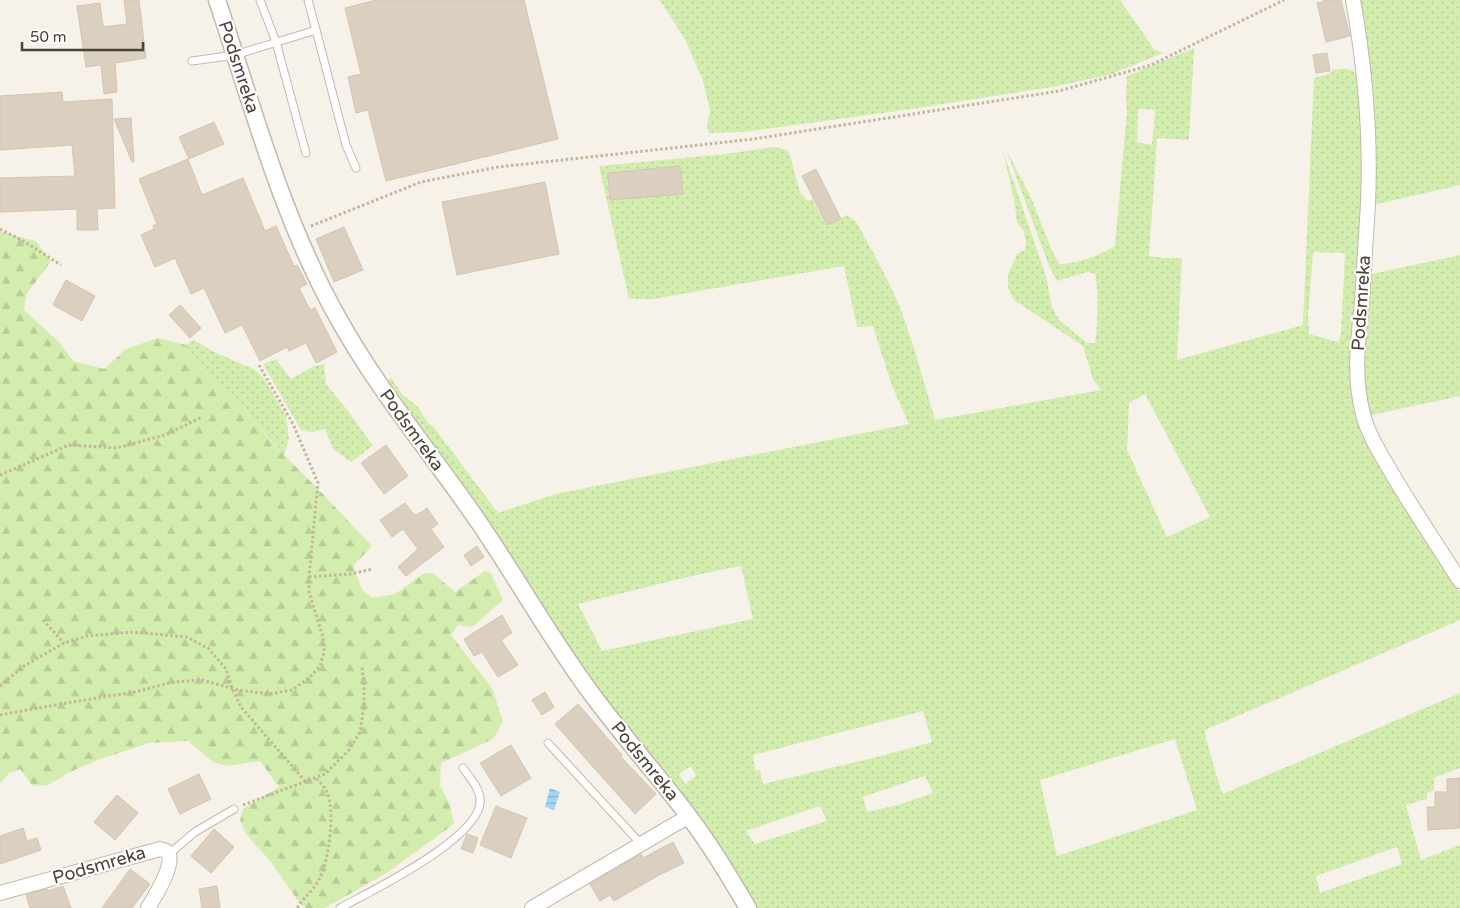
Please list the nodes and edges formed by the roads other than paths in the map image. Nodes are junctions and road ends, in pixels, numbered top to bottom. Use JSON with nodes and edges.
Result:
{"nodes":[{"id":1,"x":217,"y":0,"type":"edge"},
{"id":2,"x":260,"y":0,"type":"edge"},
{"id":3,"x":308,"y":0,"type":"edge"},
{"id":4,"x":1353,"y":0,"type":"edge"},
{"id":5,"x":316,"y":30,"type":"junction"},
{"id":6,"x":276,"y":42,"type":"junction"},
{"id":7,"x":235,"y":55,"type":"junction"},
{"id":8,"x":192,"y":61,"type":"dead end"},
{"id":9,"x":306,"y":153,"type":"dead end"},
{"id":10,"x":356,"y":168,"type":"dead end"},
{"id":11,"x":1460,"y":581,"type":"edge"},
{"id":12,"x":548,"y":743,"type":"dead end"},
{"id":13,"x":463,"y":768,"type":"dead end"},
{"id":14,"x":234,"y":809,"type":"road end"},
{"id":15,"x":689,"y":816,"type":"junction"},
{"id":16,"x":641,"y":844,"type":"junction"},
{"id":17,"x":169,"y":854,"type":"junction"},
{"id":18,"x":0,"y":893,"type":"edge"},
{"id":19,"x":148,"y":908,"type":"edge"},
{"id":20,"x":340,"y":908,"type":"edge"},
{"id":21,"x":532,"y":908,"type":"edge"},
{"id":22,"x":748,"y":908,"type":"edge"}],
"edges":[{"from":1,"to":7,"type":"street","name":"Podsmreka"},
{"from":2,"to":6,"type":"lane"},
{"from":3,"to":5,"type":"lane"},
{"from":4,"to":11,"type":"street","name":"Podsmreka"},
{"from":5,"to":6,"type":"lane"},
{"from":5,"to":10,"type":"lane"},
{"from":6,"to":7,"type":"lane"},
{"from":6,"to":9,"type":"lane"},
{"from":7,"to":8,"type":"lane"},
{"from":7,"to":15,"type":"street","name":"Podsmreka"},
{"from":12,"to":16,"type":"lane"},
{"from":13,"to":20,"type":"lane"},
{"from":14,"to":17,"type":"lane"},
{"from":15,"to":16,"type":"street","name":"Podsmreka"},
{"from":15,"to":22,"type":"street","name":"Podsmreka"},
{"from":16,"to":21,"type":"street","name":"Podsmreka"},
{"from":17,"to":18,"type":"street","name":"Podsmreka"},
{"from":17,"to":19,"type":"street","name":"Podsmreka"}]}
